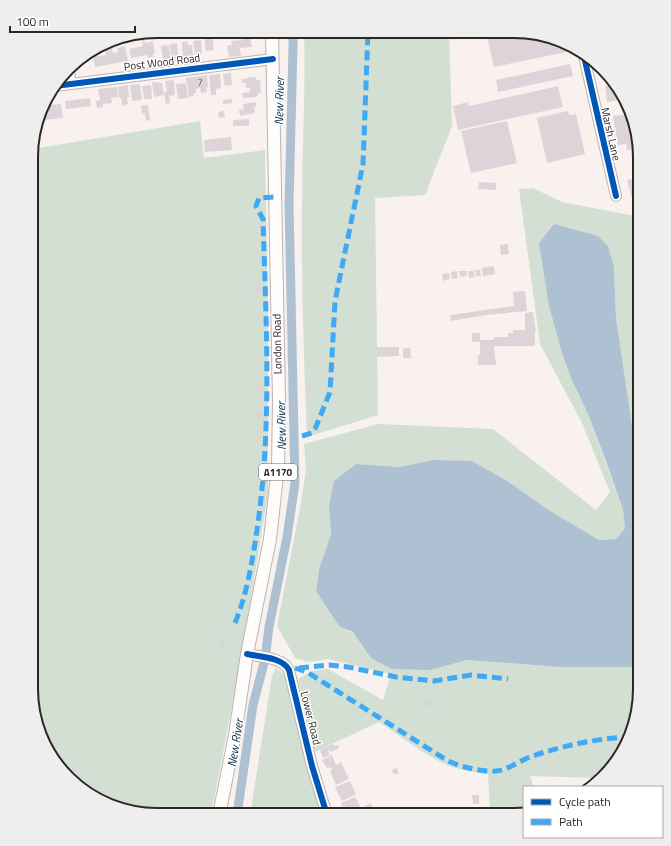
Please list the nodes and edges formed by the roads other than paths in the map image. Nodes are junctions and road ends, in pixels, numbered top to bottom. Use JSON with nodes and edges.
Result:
{"nodes":[{"id":1,"x":272,"y":38,"type":"edge"},
{"id":2,"x":273,"y":59,"type":"junction"},
{"id":3,"x":587,"y":63,"type":"edge"},
{"id":4,"x":70,"y":77,"type":"edge"},
{"id":5,"x":70,"y":84,"type":"junction"},
{"id":6,"x":63,"y":85,"type":"edge"},
{"id":7,"x":616,"y":196,"type":"dead end"},
{"id":8,"x":247,"y":654,"type":"junction"},
{"id":9,"x":220,"y":808,"type":"edge"},
{"id":10,"x":324,"y":808,"type":"edge"}],
"edges":[{"from":1,"to":2,"type":"main road","name":"London Road","number":"A1170"},
{"from":2,"to":5,"type":"street","name":"Post Wood Road"},
{"from":2,"to":8,"type":"main road","name":"London Road","number":"A1170"},
{"from":3,"to":7,"type":"street","name":"Marsh Lane"},
{"from":4,"to":5,"type":"street"},
{"from":5,"to":6,"type":"street","name":"Post Wood Road"},
{"from":8,"to":9,"type":"main road","number":"A1170"},
{"from":8,"to":10,"type":"street","name":"Lower Road"}]}
